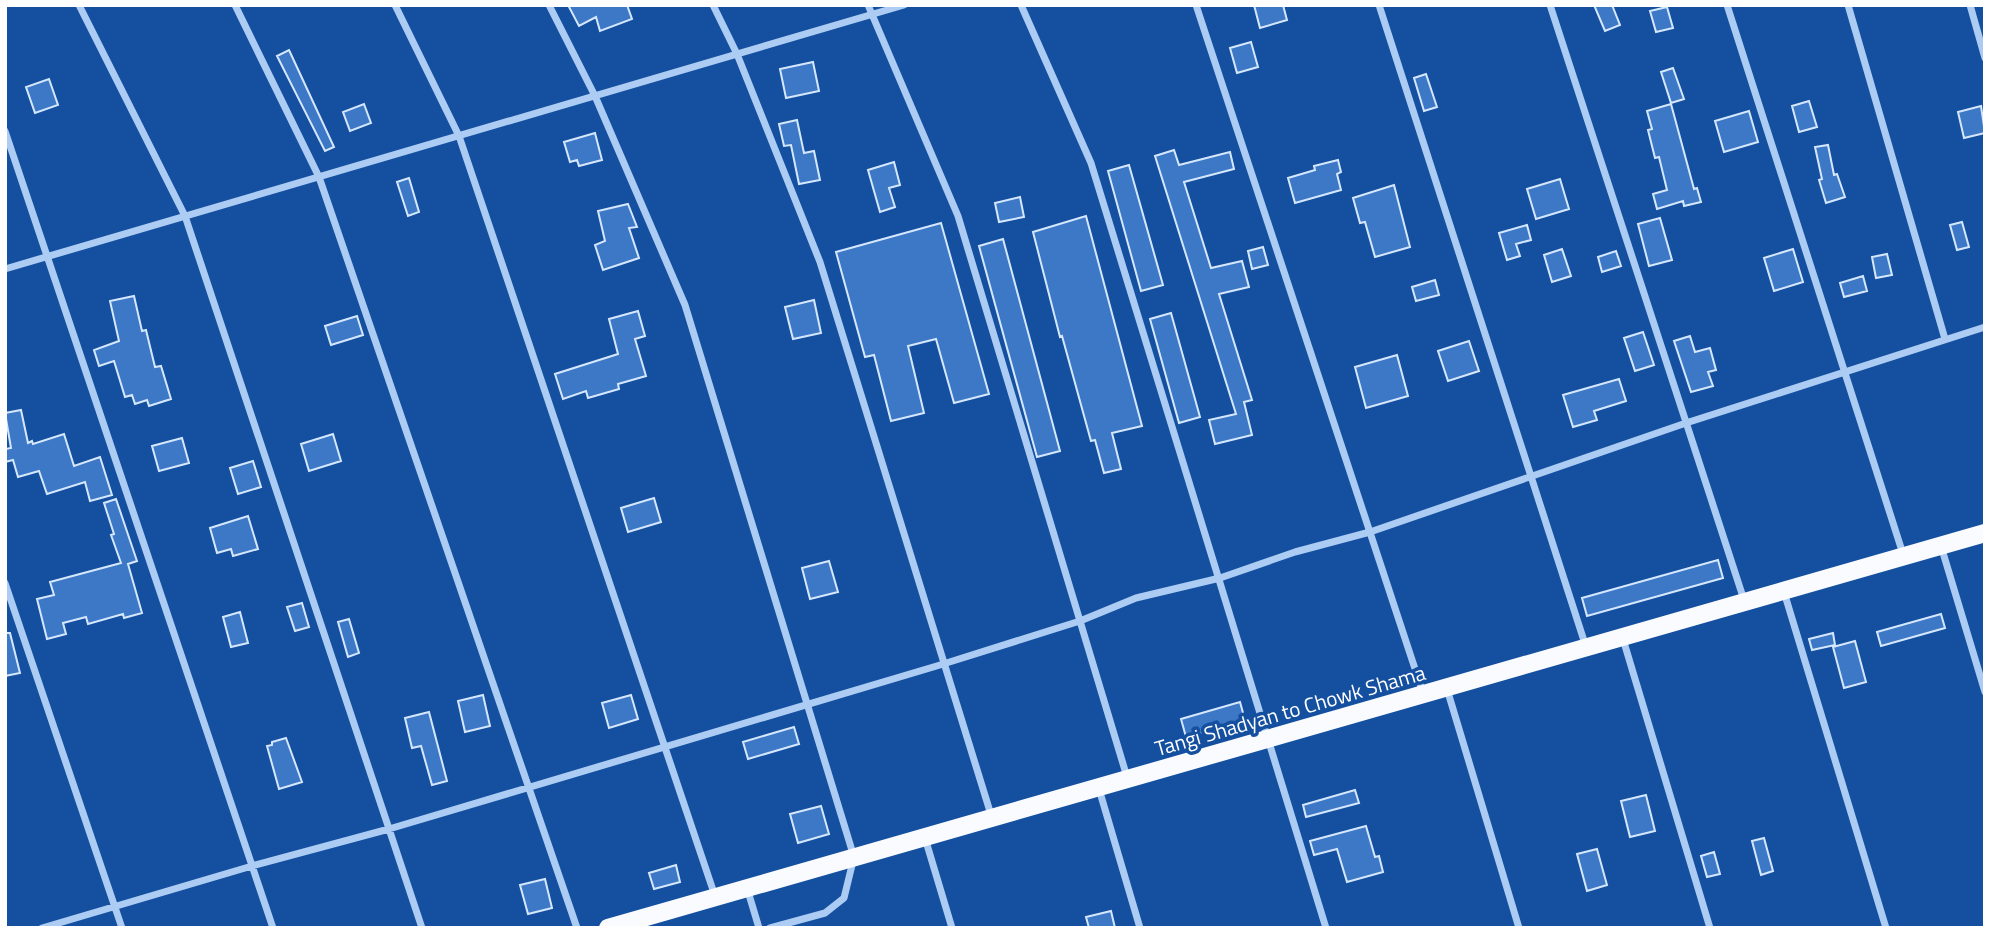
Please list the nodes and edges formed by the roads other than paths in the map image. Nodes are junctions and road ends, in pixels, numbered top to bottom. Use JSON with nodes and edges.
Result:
{"nodes":[{"id":1,"x":79,"y":5,"type":"edge"},
{"id":2,"x":235,"y":5,"type":"edge"},
{"id":3,"x":395,"y":5,"type":"edge"},
{"id":4,"x":549,"y":5,"type":"edge"},
{"id":5,"x":713,"y":5,"type":"edge"},
{"id":6,"x":868,"y":5,"type":"edge"},
{"id":7,"x":904,"y":5,"type":"edge"},
{"id":8,"x":1021,"y":5,"type":"edge"},
{"id":9,"x":1196,"y":5,"type":"edge"},
{"id":10,"x":1379,"y":5,"type":"edge"},
{"id":11,"x":1550,"y":5,"type":"edge"},
{"id":12,"x":1727,"y":5,"type":"edge"},
{"id":13,"x":1848,"y":5,"type":"edge"},
{"id":14,"x":1970,"y":5,"type":"edge"},
{"id":15,"x":872,"y":14,"type":"junction"},
{"id":16,"x":737,"y":54,"type":"junction"},
{"id":17,"x":1985,"y":58,"type":"edge"},
{"id":18,"x":595,"y":96,"type":"junction"},
{"id":19,"x":5,"y":131,"type":"edge"},
{"id":20,"x":459,"y":136,"type":"junction"},
{"id":21,"x":319,"y":177,"type":"junction"},
{"id":22,"x":185,"y":216,"type":"junction"},
{"id":23,"x":47,"y":257,"type":"junction"},
{"id":24,"x":5,"y":269,"type":"edge"},
{"id":25,"x":1985,"y":327,"type":"edge"},
{"id":26,"x":1945,"y":339,"type":"junction"},
{"id":27,"x":1845,"y":373,"type":"junction"},
{"id":28,"x":1686,"y":423,"type":"junction"},
{"id":29,"x":1533,"y":477,"type":"junction"},
{"id":30,"x":1370,"y":532,"type":"junction"},
{"id":31,"x":1985,"y":533,"type":"edge"},
{"id":32,"x":1941,"y":546,"type":"junction"},
{"id":33,"x":1904,"y":557,"type":"junction"},
{"id":34,"x":1220,"y":578,"type":"junction"},
{"id":35,"x":5,"y":583,"type":"edge"},
{"id":36,"x":1784,"y":592,"type":"junction"},
{"id":37,"x":1745,"y":603,"type":"junction"},
{"id":38,"x":1080,"y":621,"type":"junction"},
{"id":39,"x":1623,"y":638,"type":"junction"},
{"id":40,"x":1587,"y":648,"type":"junction"},
{"id":41,"x":945,"y":663,"type":"junction"},
{"id":42,"x":1447,"y":689,"type":"junction"},
{"id":43,"x":1985,"y":692,"type":"edge"},
{"id":44,"x":1424,"y":695,"type":"junction"},
{"id":45,"x":807,"y":704,"type":"junction"},
{"id":46,"x":1270,"y":739,"type":"junction"},
{"id":47,"x":664,"y":746,"type":"junction"},
{"id":48,"x":1128,"y":780,"type":"junction"},
{"id":49,"x":528,"y":787,"type":"junction"},
{"id":50,"x":1098,"y":788,"type":"junction"},
{"id":51,"x":993,"y":818,"type":"junction"},
{"id":52,"x":389,"y":829,"type":"junction"},
{"id":53,"x":925,"y":837,"type":"junction"},
{"id":54,"x":854,"y":857,"type":"junction"},
{"id":55,"x":252,"y":866,"type":"junction"},
{"id":56,"x":747,"y":888,"type":"junction"},
{"id":57,"x":715,"y":897,"type":"junction"},
{"id":58,"x":115,"y":906,"type":"junction"},
{"id":59,"x":42,"y":928,"type":"edge"},
{"id":60,"x":122,"y":928,"type":"edge"},
{"id":61,"x":273,"y":928,"type":"edge"},
{"id":62,"x":422,"y":928,"type":"edge"},
{"id":63,"x":577,"y":928,"type":"edge"},
{"id":64,"x":608,"y":928,"type":"edge"},
{"id":65,"x":758,"y":928,"type":"edge"},
{"id":66,"x":770,"y":928,"type":"edge"},
{"id":67,"x":952,"y":928,"type":"edge"},
{"id":68,"x":1140,"y":928,"type":"edge"},
{"id":69,"x":1326,"y":928,"type":"edge"},
{"id":70,"x":1519,"y":928,"type":"edge"},
{"id":71,"x":1710,"y":928,"type":"edge"},
{"id":72,"x":1886,"y":928,"type":"edge"}],
"edges":[{"from":1,"to":22,"type":"street"},
{"from":2,"to":21,"type":"street"},
{"from":3,"to":20,"type":"street"},
{"from":4,"to":18,"type":"street"},
{"from":5,"to":16,"type":"street"},
{"from":6,"to":15,"type":"street"},
{"from":7,"to":15,"type":"street"},
{"from":8,"to":34,"type":"street"},
{"from":9,"to":30,"type":"street"},
{"from":10,"to":29,"type":"street"},
{"from":11,"to":28,"type":"street"},
{"from":12,"to":27,"type":"street"},
{"from":13,"to":26,"type":"street"},
{"from":14,"to":17,"type":"street"},
{"from":15,"to":16,"type":"street"},
{"from":15,"to":38,"type":"street"},
{"from":16,"to":18,"type":"street"},
{"from":16,"to":41,"type":"street"},
{"from":18,"to":20,"type":"street"},
{"from":18,"to":45,"type":"street"},
{"from":19,"to":23,"type":"street"},
{"from":20,"to":21,"type":"street"},
{"from":20,"to":47,"type":"street"},
{"from":21,"to":22,"type":"street"},
{"from":21,"to":49,"type":"street"},
{"from":22,"to":23,"type":"street"},
{"from":22,"to":52,"type":"street"},
{"from":23,"to":24,"type":"street"},
{"from":23,"to":55,"type":"street"},
{"from":25,"to":26,"type":"street"},
{"from":26,"to":27,"type":"street"},
{"from":27,"to":28,"type":"street"},
{"from":27,"to":33,"type":"street"},
{"from":28,"to":29,"type":"street"},
{"from":28,"to":37,"type":"street"},
{"from":29,"to":30,"type":"street"},
{"from":29,"to":40,"type":"street"},
{"from":30,"to":34,"type":"street"},
{"from":30,"to":44,"type":"street"},
{"from":31,"to":32,"type":"main road","name":"Tangi Shadyan to Chowk Shama"},
{"from":32,"to":33,"type":"main road","name":"Tangi Shadyan to Chowk Shama"},
{"from":32,"to":43,"type":"street"},
{"from":33,"to":36,"type":"main road","name":"Tangi Shadyan to Chowk Shama"},
{"from":34,"to":38,"type":"street"},
{"from":34,"to":46,"type":"street"},
{"from":35,"to":58,"type":"street"},
{"from":36,"to":37,"type":"main road","name":"Tangi Shadyan to Chowk Shama"},
{"from":36,"to":72,"type":"street"},
{"from":37,"to":39,"type":"main road","name":"Tangi Shadyan to Chowk Shama"},
{"from":38,"to":41,"type":"street"},
{"from":38,"to":48,"type":"street"},
{"from":39,"to":40,"type":"main road","name":"Tangi Shadyan to Chowk Shama"},
{"from":39,"to":71,"type":"street"},
{"from":40,"to":42,"type":"main road","name":"Tangi Shadyan to Chowk Shama"},
{"from":41,"to":45,"type":"street"},
{"from":41,"to":51,"type":"street"},
{"from":42,"to":44,"type":"main road","name":"Tangi Shadyan to Chowk Shama"},
{"from":42,"to":70,"type":"street"},
{"from":44,"to":46,"type":"main road","name":"Tangi Shadyan to Chowk Shama"},
{"from":45,"to":47,"type":"street"},
{"from":45,"to":54,"type":"street"},
{"from":46,"to":48,"type":"main road","name":"Tangi Shadyan to Chowk Shama"},
{"from":46,"to":69,"type":"street"},
{"from":47,"to":49,"type":"street"},
{"from":47,"to":57,"type":"street"},
{"from":48,"to":50,"type":"main road","name":"Tangi Shadyan to Chowk Shama"},
{"from":49,"to":52,"type":"street"},
{"from":49,"to":63,"type":"street"},
{"from":50,"to":51,"type":"main road","name":"Tangi Shadyan to Chowk Shama"},
{"from":50,"to":68,"type":"street"},
{"from":51,"to":53,"type":"main road","name":"Tangi Shadyan to Chowk Shama"},
{"from":52,"to":55,"type":"street"},
{"from":52,"to":62,"type":"street"},
{"from":53,"to":54,"type":"main road","name":"Tangi Shadyan to Chowk Shama"},
{"from":53,"to":67,"type":"street"},
{"from":54,"to":56,"type":"main road","name":"Tangi Shadyan to Chowk Shama"},
{"from":54,"to":66,"type":"street"},
{"from":55,"to":58,"type":"street"},
{"from":55,"to":61,"type":"street"},
{"from":56,"to":57,"type":"main road","name":"Tangi Shadyan to Chowk Shama"},
{"from":56,"to":65,"type":"street"},
{"from":57,"to":64,"type":"main road","name":"Tangi Shadyan to Chowk Shama"},
{"from":58,"to":59,"type":"street"},
{"from":58,"to":60,"type":"street"}]}
